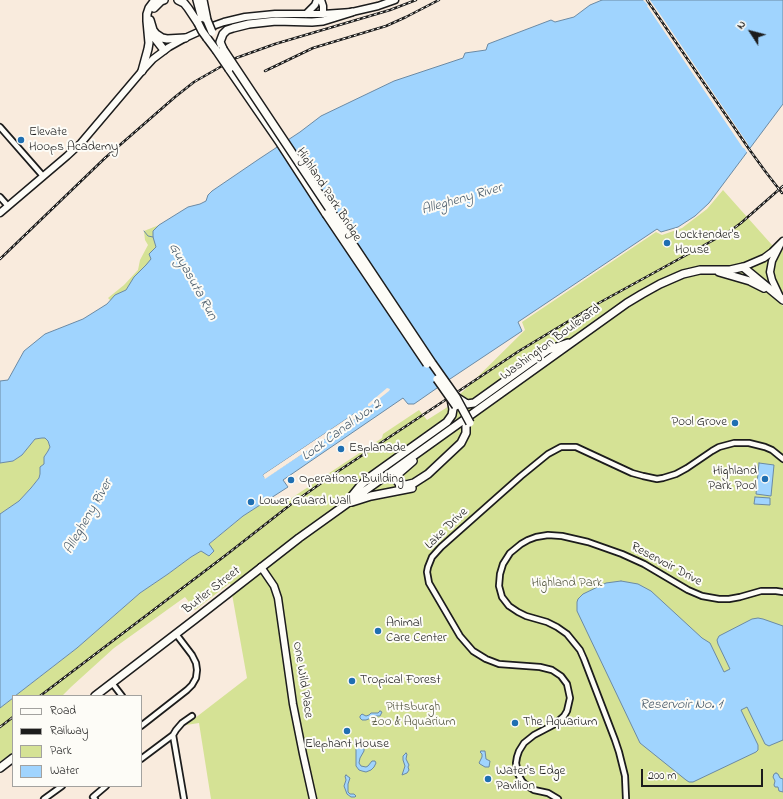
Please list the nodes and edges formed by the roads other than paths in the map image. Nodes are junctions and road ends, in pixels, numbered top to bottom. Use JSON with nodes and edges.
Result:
{"nodes":[{"id":1,"x":155,"y":0,"type":"edge"},
{"id":2,"x":164,"y":0,"type":"edge"},
{"id":3,"x":178,"y":0,"type":"edge"},
{"id":4,"x":197,"y":0,"type":"edge"},
{"id":5,"x":203,"y":0,"type":"edge"},
{"id":6,"x":317,"y":0,"type":"edge"},
{"id":7,"x":321,"y":0,"type":"edge"},
{"id":8,"x":394,"y":0,"type":"edge"},
{"id":9,"x":352,"y":12,"type":"junction"},
{"id":10,"x":306,"y":14,"type":"junction"},
{"id":11,"x":323,"y":14,"type":"junction"},
{"id":12,"x":203,"y":22,"type":"junction"},
{"id":13,"x":148,"y":28,"type":"junction"},
{"id":14,"x":162,"y":38,"type":"junction"},
{"id":15,"x":185,"y":38,"type":"junction"},
{"id":16,"x":167,"y":49,"type":"junction"},
{"id":17,"x":219,"y":49,"type":"junction"},
{"id":18,"x":140,"y":73,"type":"junction"},
{"id":19,"x":0,"y":127,"type":"edge"},
{"id":20,"x":43,"y":176,"type":"junction"},
{"id":21,"x":0,"y":197,"type":"edge"},
{"id":22,"x":8,"y":206,"type":"junction"},
{"id":23,"x":0,"y":213,"type":"edge"},
{"id":24,"x":782,"y":243,"type":"edge"},
{"id":25,"x":743,"y":266,"type":"junction"},
{"id":26,"x":712,"y":270,"type":"junction"},
{"id":27,"x":780,"y":297,"type":"edge"},
{"id":28,"x":578,"y":338,"type":"junction"},
{"id":29,"x":453,"y":398,"type":"junction"},
{"id":30,"x":467,"y":423,"type":"junction"},
{"id":31,"x":783,"y":459,"type":"edge"},
{"id":32,"x":344,"y":505,"type":"junction"},
{"id":33,"x":261,"y":567,"type":"junction"},
{"id":34,"x":783,"y":592,"type":"edge"},
{"id":35,"x":176,"y":634,"type":"junction"},
{"id":36,"x":112,"y":683,"type":"junction"},
{"id":37,"x":96,"y":695,"type":"edge"},
{"id":38,"x":121,"y":695,"type":"edge"},
{"id":39,"x":192,"y":716,"type":"dead end"},
{"id":40,"x":142,"y":724,"type":"edge"},
{"id":41,"x":173,"y":735,"type":"junction"},
{"id":42,"x":142,"y":758,"type":"edge"},
{"id":43,"x":12,"y":759,"type":"edge"},
{"id":44,"x":0,"y":768,"type":"edge"},
{"id":45,"x":61,"y":787,"type":"edge"},
{"id":46,"x":105,"y":787,"type":"edge"},
{"id":47,"x":94,"y":798,"type":"edge"},
{"id":48,"x":44,"y":799,"type":"edge"},
{"id":49,"x":184,"y":799,"type":"edge"},
{"id":50,"x":313,"y":799,"type":"edge"},
{"id":51,"x":558,"y":799,"type":"edge"},
{"id":52,"x":626,"y":799,"type":"edge"}],
"edges":[{"from":1,"to":13,"type":"highway"},
{"from":2,"to":14,"type":"highway"},
{"from":3,"to":12,"type":"highway"},
{"from":4,"to":12,"type":"highway","name":"Highland Park Bridge"},
{"from":5,"to":12,"type":"highway","name":"Highland Park Bridge"},
{"from":6,"to":10,"type":"main road"},
{"from":6,"to":11,"type":"main road"},
{"from":7,"to":11,"type":"main road"},
{"from":8,"to":9,"type":"main road"},
{"from":9,"to":11,"type":"main road"},
{"from":9,"to":17,"type":"highway"},
{"from":10,"to":11,"type":"main road"},
{"from":10,"to":15,"type":"main road"},
{"from":12,"to":17,"type":"highway","name":"Highland Park Bridge","bridge":true},
{"from":13,"to":16,"type":"highway"},
{"from":13,"to":18,"type":"highway"},
{"from":14,"to":15,"type":"highway"},
{"from":14,"to":16,"type":"highway"},
{"from":15,"to":16,"type":"main road"},
{"from":16,"to":18,"type":"main road"},
{"from":17,"to":29,"type":"highway","name":"Highland Park Bridge","bridge":true},
{"from":18,"to":20,"type":"main road"},
{"from":19,"to":20,"type":"street"},
{"from":20,"to":22,"type":"main road"},
{"from":21,"to":22,"type":"street"},
{"from":22,"to":23,"type":"main road"},
{"from":24,"to":25,"type":"main road"},
{"from":24,"to":27,"type":"main road"},
{"from":25,"to":26,"type":"highway","name":"Washington Boulevard"},
{"from":25,"to":27,"type":"highway"},
{"from":26,"to":27,"type":"highway"},
{"from":26,"to":28,"type":"highway","name":"Washington Boulevard"},
{"from":28,"to":29,"type":"highway"},
{"from":28,"to":30,"type":"highway","name":"Washington Boulevard"},
{"from":29,"to":30,"type":"highway","name":"Highland Park Bridge","bridge":true},
{"from":29,"to":32,"type":"highway"},
{"from":30,"to":30,"type":"highway"},
{"from":30,"to":32,"type":"highway","name":"Washington Boulevard"},
{"from":30,"to":32,"type":"highway"},
{"from":31,"to":51,"type":"street","name":"Lake Drive"},
{"from":32,"to":33,"type":"highway","name":"Butler Street"},
{"from":33,"to":35,"type":"highway","name":"Butler Street"},
{"from":33,"to":50,"type":"main road","name":"One Wild Place"},
{"from":34,"to":52,"type":"street","name":"Reservoir Drive"},
{"from":35,"to":36,"type":"highway","name":"Butler Street"},
{"from":35,"to":40,"type":"street"},
{"from":36,"to":37,"type":"highway","name":"Butler Street"},
{"from":36,"to":38,"type":"street"},
{"from":39,"to":41,"type":"street"},
{"from":41,"to":42,"type":"street"},
{"from":41,"to":49,"type":"street"},
{"from":43,"to":44,"type":"highway"},
{"from":45,"to":48,"type":"street"},
{"from":46,"to":47,"type":"street"}]}
